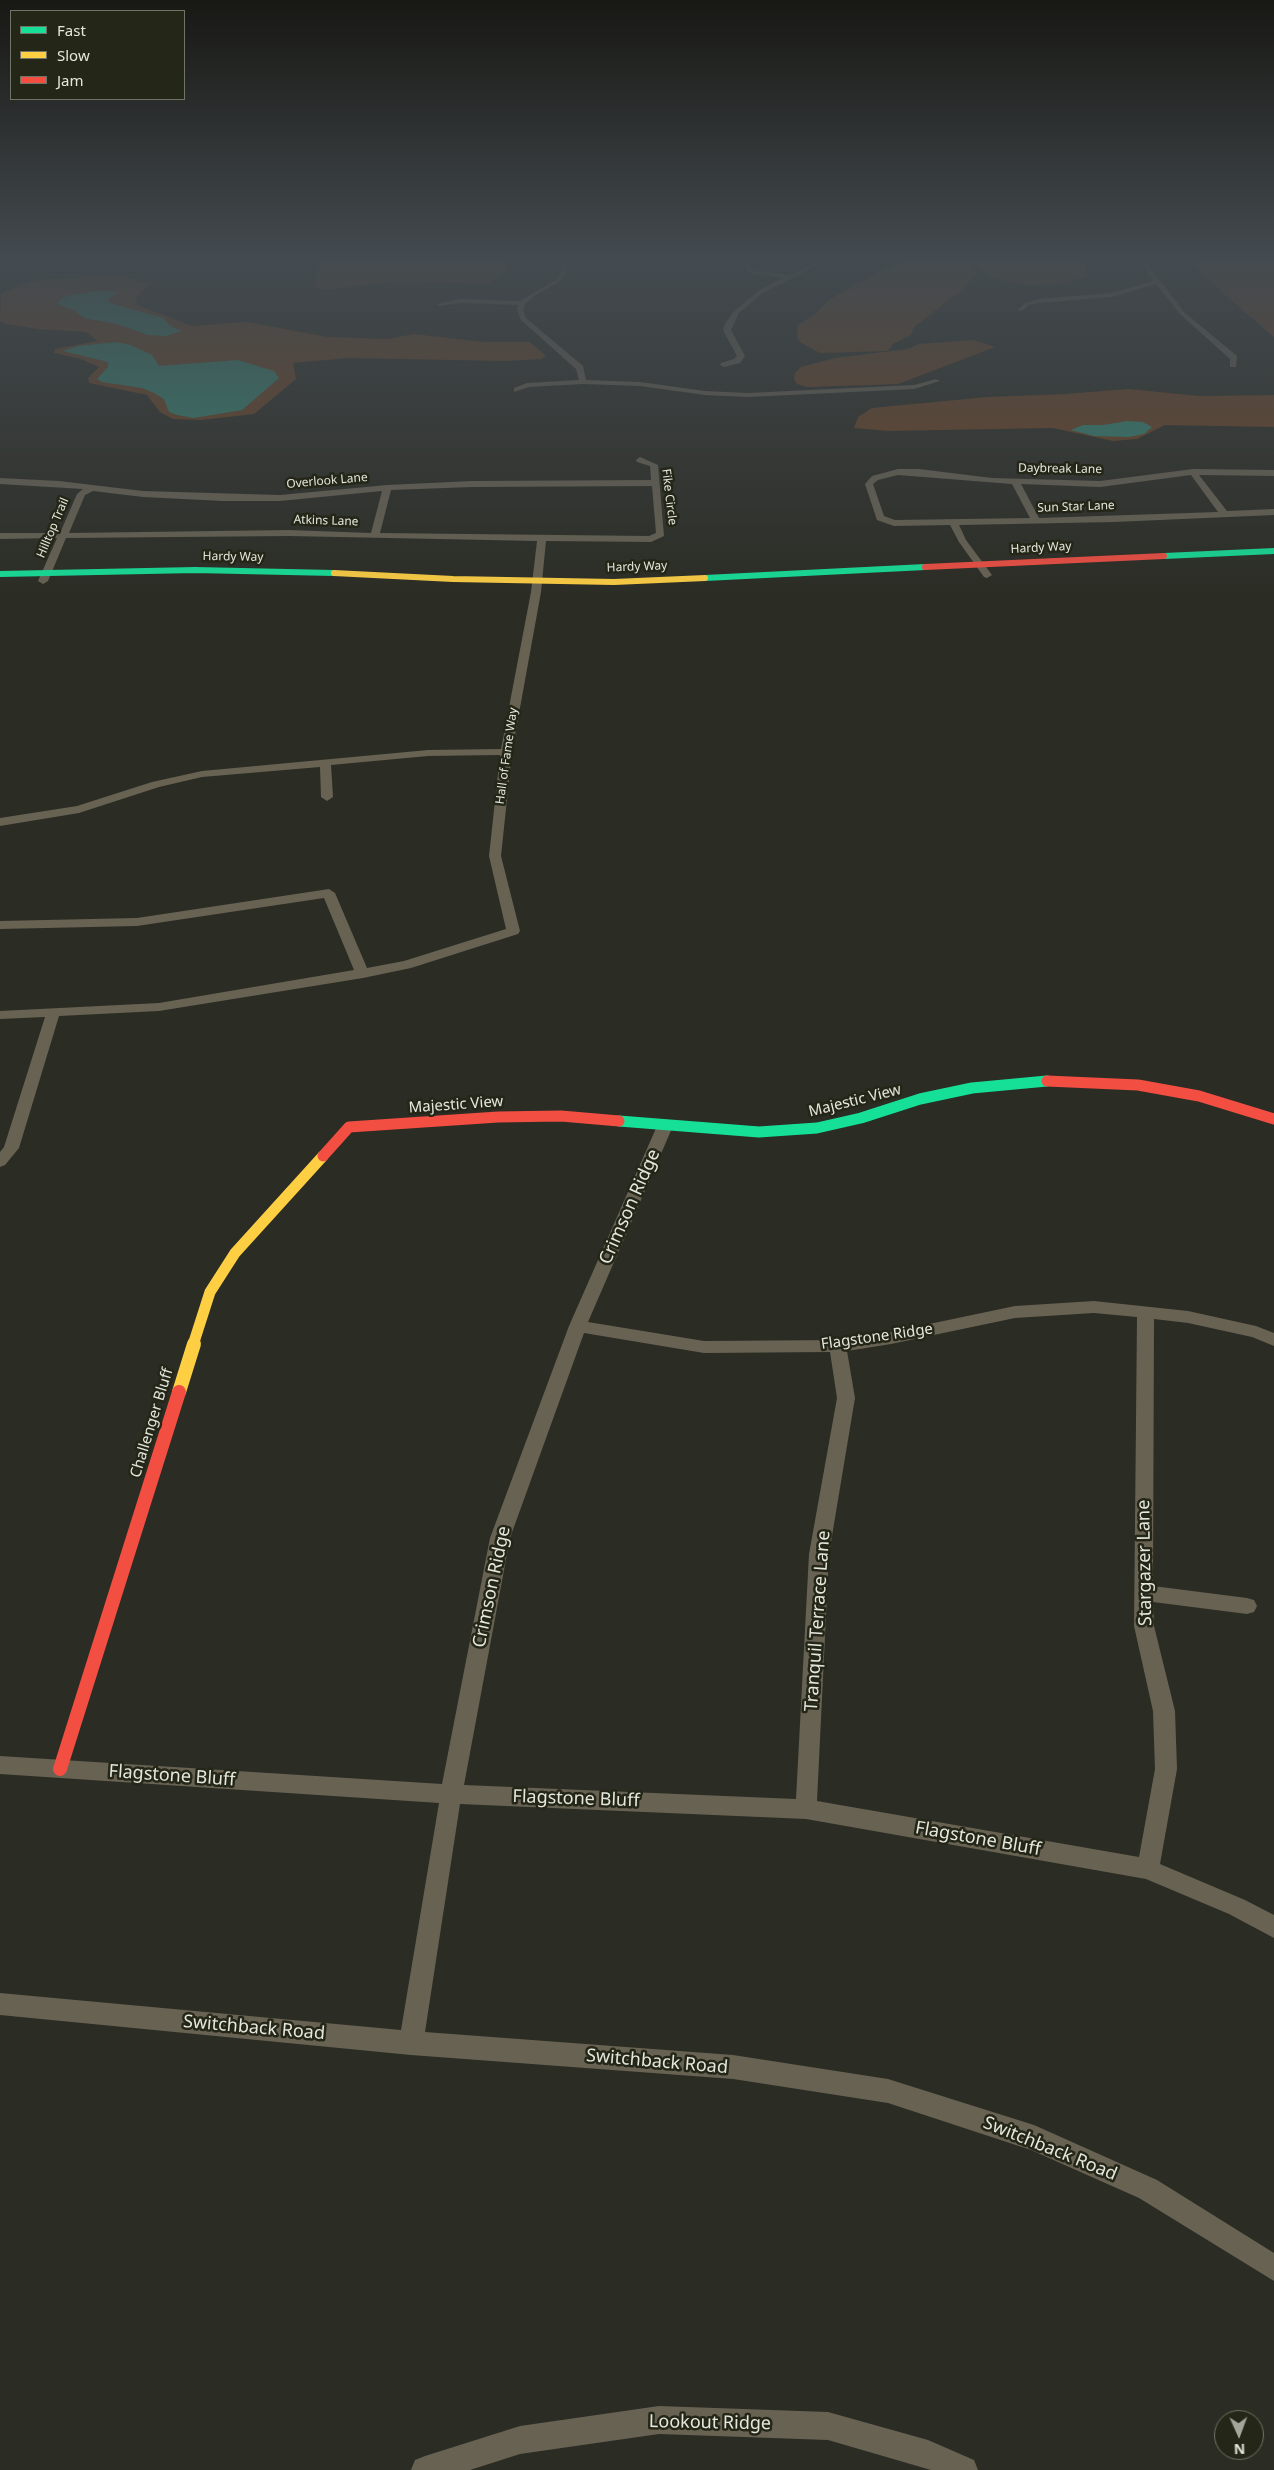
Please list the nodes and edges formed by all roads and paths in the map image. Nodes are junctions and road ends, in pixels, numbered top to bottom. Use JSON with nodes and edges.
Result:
{"nodes":[{"id":1,"x":581,"y":374,"type":"edge"},
{"id":2,"x":936,"y":381,"type":"dead end"},
{"id":3,"x":583,"y":382,"type":"junction"},
{"id":4,"x":517,"y":390,"type":"dead end"},
{"id":5,"x":640,"y":460,"type":"dead end"},
{"id":6,"x":1193,"y":472,"type":"junction"},
{"id":7,"x":1274,"y":473,"type":"edge"},
{"id":8,"x":0,"y":481,"type":"edge"},
{"id":9,"x":1015,"y":481,"type":"junction"},
{"id":10,"x":656,"y":483,"type":"junction"},
{"id":11,"x":91,"y":488,"type":"junction"},
{"id":12,"x":387,"y":488,"type":"junction"},
{"id":13,"x":1274,"y":512,"type":"edge"},
{"id":14,"x":1224,"y":514,"type":"junction"},
{"id":15,"x":880,"y":518,"type":"joint"},
{"id":16,"x":1036,"y":521,"type":"junction"},
{"id":17,"x":953,"y":522,"type":"junction"},
{"id":18,"x":65,"y":534,"type":"junction"},
{"id":19,"x":375,"y":535,"type":"junction"},
{"id":20,"x":0,"y":536,"type":"edge"},
{"id":21,"x":542,"y":539,"type":"junction"},
{"id":22,"x":651,"y":539,"type":"joint"},
{"id":23,"x":1274,"y":550,"type":"edge"},
{"id":24,"x":1274,"y":561,"type":"edge"},
{"id":25,"x":984,"y":570,"type":"junction"},
{"id":26,"x":0,"y":574,"type":"edge"},
{"id":27,"x":45,"y":577,"type":"junction"},
{"id":28,"x":0,"y":583,"type":"edge"},
{"id":29,"x":536,"y":587,"type":"junction"},
{"id":30,"x":506,"y":752,"type":"junction"},
{"id":31,"x":325,"y":761,"type":"junction"},
{"id":32,"x":327,"y":797,"type":"dead end"},
{"id":33,"x":0,"y":822,"type":"edge"},
{"id":34,"x":0,"y":925,"type":"edge"},
{"id":35,"x":364,"y":974,"type":"junction"},
{"id":36,"x":53,"y":1014,"type":"junction"},
{"id":37,"x":0,"y":1015,"type":"edge"},
{"id":38,"x":1274,"y":1119,"type":"edge"},
{"id":39,"x":665,"y":1126,"type":"junction"},
{"id":40,"x":349,"y":1127,"type":"joint"},
{"id":41,"x":0,"y":1162,"type":"edge"},
{"id":42,"x":1146,"y":1313,"type":"junction"},
{"id":43,"x":578,"y":1326,"type":"junction"},
{"id":44,"x":1274,"y":1340,"type":"edge"},
{"id":45,"x":838,"y":1346,"type":"junction"},
{"id":46,"x":1143,"y":1593,"type":"junction"},
{"id":47,"x":1247,"y":1606,"type":"dead end"},
{"id":48,"x":0,"y":1765,"type":"edge"},
{"id":49,"x":60,"y":1769,"type":"junction"},
{"id":50,"x":451,"y":1794,"type":"junction"},
{"id":51,"x":806,"y":1809,"type":"junction"},
{"id":52,"x":1148,"y":1869,"type":"junction"},
{"id":53,"x":1274,"y":1927,"type":"edge"},
{"id":54,"x":0,"y":2004,"type":"edge"},
{"id":55,"x":411,"y":2043,"type":"junction"},
{"id":56,"x":1274,"y":2268,"type":"edge"},
{"id":57,"x":425,"y":2470,"type":"edge"},
{"id":58,"x":964,"y":2470,"type":"edge"}],
"edges":[{"from":1,"to":3,"type":"street"},
{"from":2,"to":3,"type":"street"},
{"from":3,"to":4,"type":"street"},
{"from":5,"to":10,"type":"street","name":"Fike Circle"},
{"from":6,"to":7,"type":"street","name":"Daybreak Lane"},
{"from":6,"to":9,"type":"street","name":"Daybreak Lane"},
{"from":6,"to":14,"type":"street"},
{"from":8,"to":11,"type":"street","name":"Overlook Lane"},
{"from":9,"to":15,"type":"street","name":"Daybreak Lane"},
{"from":9,"to":16,"type":"street"},
{"from":10,"to":12,"type":"street","name":"Overlook Lane"},
{"from":10,"to":22,"type":"street","name":"Fike Circle"},
{"from":11,"to":12,"type":"street","name":"Overlook Lane"},
{"from":11,"to":18,"type":"street","name":"Hilltop Trail"},
{"from":12,"to":19,"type":"street"},
{"from":13,"to":14,"type":"street","name":"Sun Star Lane"},
{"from":14,"to":16,"type":"street","name":"Sun Star Lane"},
{"from":15,"to":17,"type":"street","name":"Sun Star Lane"},
{"from":16,"to":17,"type":"street","name":"Sun Star Lane"},
{"from":17,"to":25,"type":"street"},
{"from":18,"to":19,"type":"street","name":"Atkins Lane"},
{"from":18,"to":20,"type":"street","name":"Atkins Lane"},
{"from":18,"to":27,"type":"street","name":"Hilltop Trail"},
{"from":19,"to":21,"type":"street","name":"Atkins Lane"},
{"from":21,"to":22,"type":"street","name":"Atkins Lane"},
{"from":21,"to":29,"type":"street","name":"Hall of Fame Way"},
{"from":23,"to":25,"type":"main road","name":"Hardy Way"},
{"from":24,"to":25,"type":"main road","name":"Hardy Way"},
{"from":25,"to":29,"type":"main road","name":"Hardy Way"},
{"from":26,"to":27,"type":"main road","name":"Hardy Way"},
{"from":27,"to":28,"type":"main road","name":"Hardy Way"},
{"from":27,"to":29,"type":"main road","name":"Hardy Way"},
{"from":29,"to":30,"type":"street","name":"Hall of Fame Way"},
{"from":30,"to":31,"type":"street"},
{"from":30,"to":35,"type":"street","name":"Hall of Fame Way"},
{"from":31,"to":32,"type":"street"},
{"from":31,"to":33,"type":"street"},
{"from":34,"to":35,"type":"street"},
{"from":35,"to":36,"type":"street"},
{"from":36,"to":37,"type":"street"},
{"from":36,"to":41,"type":"street"},
{"from":38,"to":39,"type":"main road","name":"Majestic View"},
{"from":39,"to":40,"type":"main road","name":"Majestic View"},
{"from":39,"to":43,"type":"street","name":"Crimson Ridge"},
{"from":40,"to":49,"type":"main road","name":"Challenger Bluff"},
{"from":42,"to":44,"type":"street","name":"Flagstone Ridge"},
{"from":42,"to":45,"type":"street","name":"Flagstone Ridge"},
{"from":42,"to":46,"type":"street","name":"Stargazer Lane"},
{"from":43,"to":45,"type":"street","name":"Flagstone Ridge"},
{"from":43,"to":50,"type":"street","name":"Crimson Ridge"},
{"from":45,"to":51,"type":"street","name":"Tranquil Terrace Lane"},
{"from":46,"to":47,"type":"street"},
{"from":46,"to":52,"type":"street","name":"Stargazer Lane"},
{"from":48,"to":49,"type":"street","name":"Flagstone Bluff"},
{"from":49,"to":50,"type":"street","name":"Flagstone Bluff"},
{"from":50,"to":51,"type":"street","name":"Flagstone Bluff"},
{"from":50,"to":55,"type":"street","name":"Crimson Ridge"},
{"from":51,"to":52,"type":"street","name":"Flagstone Bluff"},
{"from":52,"to":53,"type":"street","name":"Flagstone Bluff"},
{"from":54,"to":55,"type":"street","name":"Switchback Road"},
{"from":55,"to":56,"type":"street","name":"Switchback Road"},
{"from":57,"to":58,"type":"street","name":"Lookout Ridge"}]}
